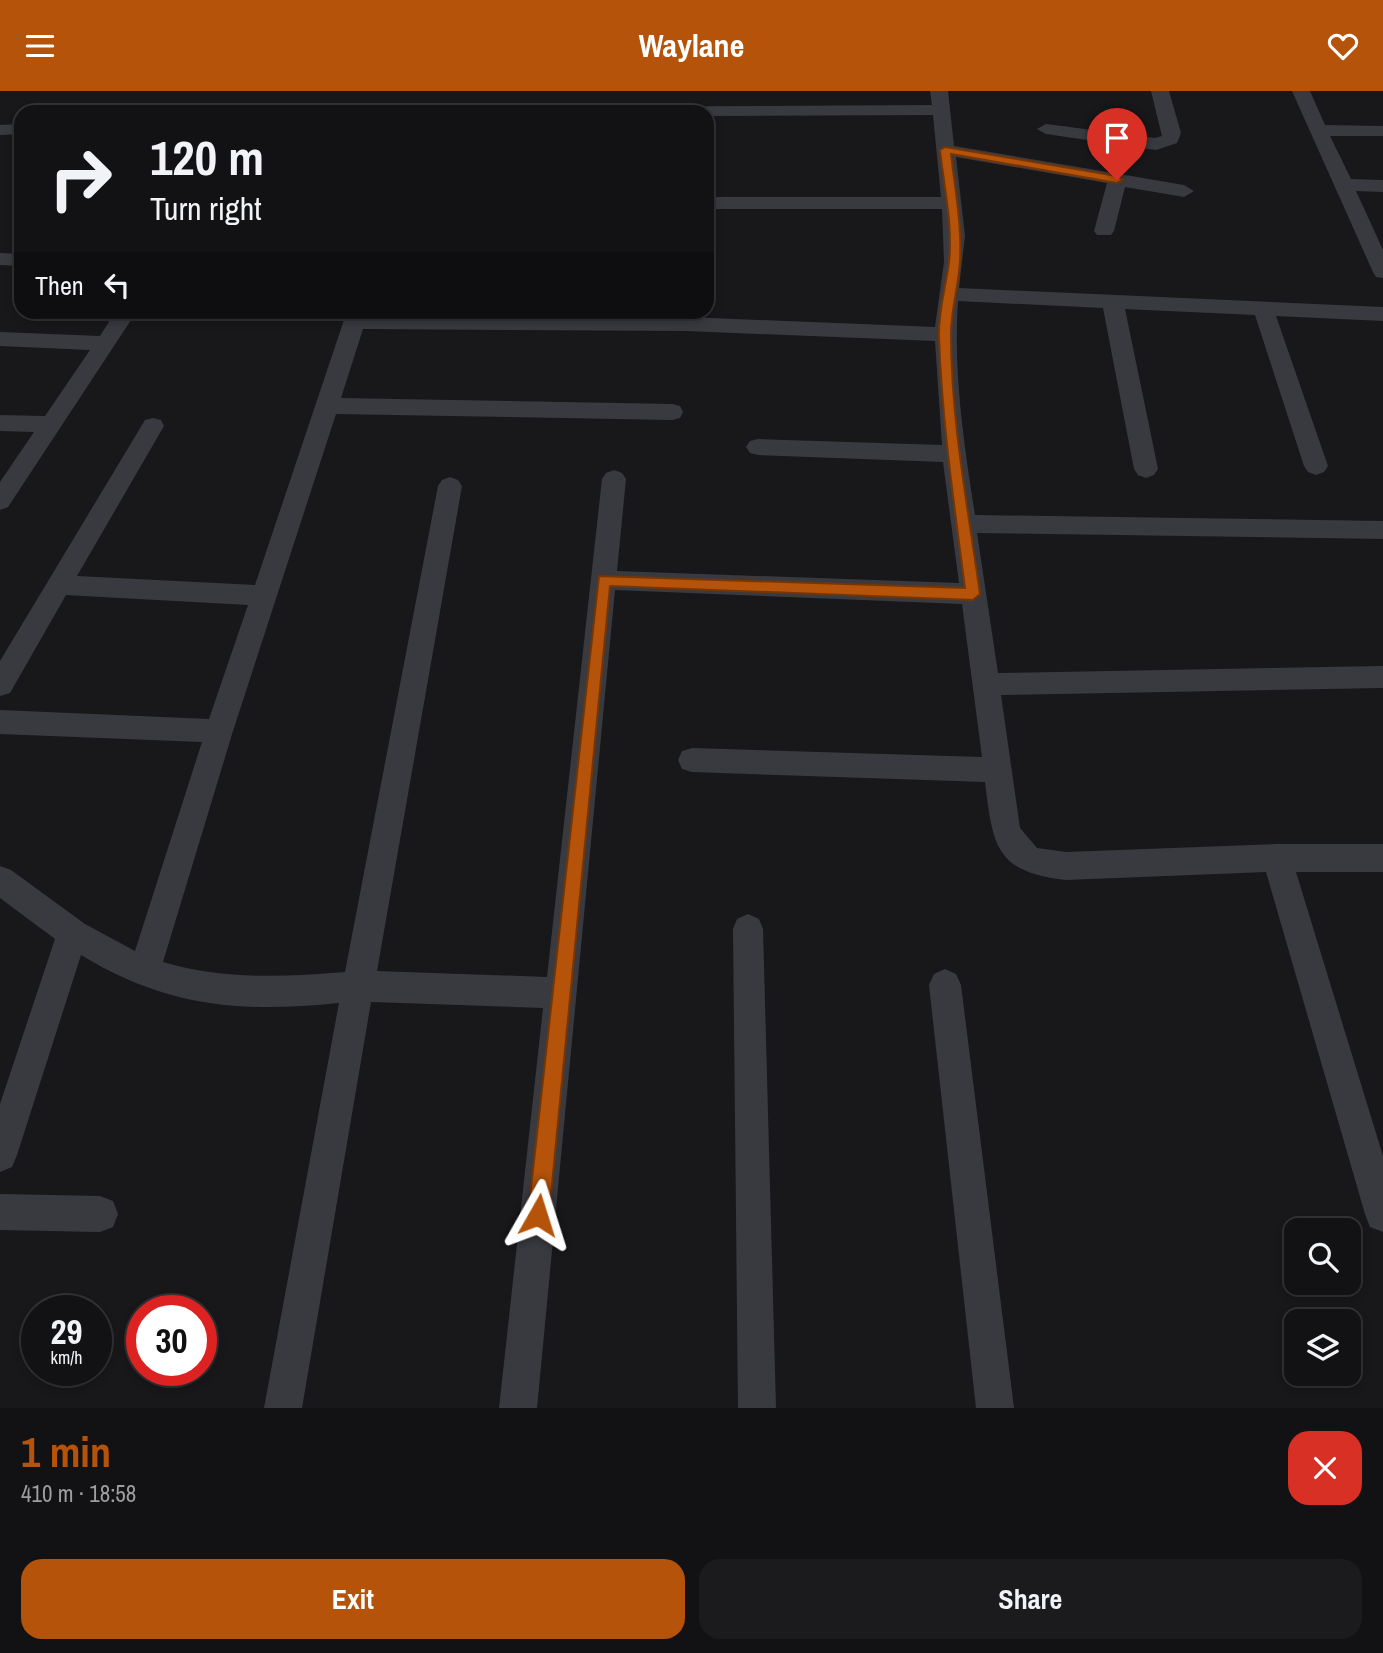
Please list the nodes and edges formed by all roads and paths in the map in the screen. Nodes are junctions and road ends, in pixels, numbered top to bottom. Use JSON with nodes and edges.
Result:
{"nodes":[{"id":1,"x":1160,"y":91,"type":"edge"},
{"id":2,"x":1301,"y":91,"type":"edge"},
{"id":3,"x":705,"y":100,"type":"edge"},
{"id":4,"x":940,"y":100,"type":"edge"},
{"id":5,"x":595,"y":105,"type":"edge"},
{"id":6,"x":1046,"y":129,"type":"dead end"},
{"id":7,"x":1320,"y":130,"type":"junction"},
{"id":8,"x":1383,"y":131,"type":"edge"},
{"id":9,"x":945,"y":150,"type":"junction"},
{"id":10,"x":1117,"y":180,"type":"junction"},
{"id":11,"x":1345,"y":185,"type":"junction"},
{"id":12,"x":1383,"y":186,"type":"edge"},
{"id":13,"x":1184,"y":191,"type":"dead end"},
{"id":14,"x":714,"y":203,"type":"edge"},
{"id":15,"x":950,"y":203,"type":"junction"},
{"id":16,"x":1104,"y":231,"type":"dead end"},
{"id":17,"x":1383,"y":272,"type":"edge"},
{"id":18,"x":948,"y":294,"type":"junction"},
{"id":19,"x":1113,"y":303,"type":"junction"},
{"id":20,"x":1264,"y":308,"type":"junction"},
{"id":21,"x":1383,"y":314,"type":"edge"},
{"id":22,"x":122,"y":319,"type":"edge"},
{"id":23,"x":356,"y":319,"type":"edge"},
{"id":24,"x":451,"y":319,"type":"edge"},
{"id":25,"x":945,"y":334,"type":"junction"},
{"id":26,"x":0,"y":339,"type":"edge"},
{"id":27,"x":106,"y":343,"type":"junction"},
{"id":28,"x":327,"y":406,"type":"junction"},
{"id":29,"x":673,"y":412,"type":"dead end"},
{"id":30,"x":0,"y":423,"type":"edge"},
{"id":31,"x":52,"y":424,"type":"junction"},
{"id":32,"x":153,"y":426,"type":"dead end"},
{"id":33,"x":758,"y":447,"type":"dead end"},
{"id":34,"x":954,"y":454,"type":"junction"},
{"id":35,"x":1316,"y":466,"type":"dead end"},
{"id":36,"x":1146,"y":468,"type":"dead end"},
{"id":37,"x":614,"y":479,"type":"dead end"},
{"id":38,"x":450,"y":486,"type":"dead end"},
{"id":39,"x":0,"y":501,"type":"edge"},
{"id":40,"x":962,"y":524,"type":"junction"},
{"id":41,"x":1383,"y":530,"type":"edge"},
{"id":42,"x":604,"y":580,"type":"junction"},
{"id":43,"x":58,"y":585,"type":"junction"},
{"id":44,"x":973,"y":594,"type":"junction"},
{"id":45,"x":264,"y":596,"type":"junction"},
{"id":46,"x":1383,"y":677,"type":"edge"},
{"id":47,"x":987,"y":684,"type":"junction"},
{"id":48,"x":0,"y":685,"type":"edge"},
{"id":49,"x":0,"y":722,"type":"edge"},
{"id":50,"x":219,"y":731,"type":"junction"},
{"id":51,"x":692,"y":760,"type":"dead end"},
{"id":52,"x":998,"y":770,"type":"junction"},
{"id":53,"x":1277,"y":858,"type":"junction"},
{"id":54,"x":1383,"y":858,"type":"edge"},
{"id":55,"x":0,"y":880,"type":"edge"},
{"id":56,"x":748,"y":929,"type":"dead end"},
{"id":57,"x":72,"y":935,"type":"junction"},
{"id":58,"x":144,"y":973,"type":"junction"},
{"id":59,"x":945,"y":985,"type":"dead end"},
{"id":60,"x":358,"y":986,"type":"junction"},
{"id":61,"x":562,"y":993,"type":"junction"},
{"id":62,"x":0,"y":1155,"type":"edge"},
{"id":63,"x":0,"y":1212,"type":"edge"},
{"id":64,"x":100,"y":1214,"type":"dead end"},
{"id":65,"x":1383,"y":1214,"type":"edge"},
{"id":66,"x":283,"y":1408,"type":"edge"},
{"id":67,"x":518,"y":1408,"type":"edge"},
{"id":68,"x":757,"y":1408,"type":"edge"},
{"id":69,"x":995,"y":1408,"type":"edge"}],
"edges":[{"from":1,"to":6,"type":"street"},
{"from":2,"to":7,"type":"street"},
{"from":3,"to":4,"type":"street"},
{"from":3,"to":5,"type":"street"},
{"from":4,"to":9,"type":"street"},
{"from":7,"to":8,"type":"street"},
{"from":7,"to":11,"type":"street"},
{"from":9,"to":10,"type":"street"},
{"from":9,"to":15,"type":"street"},
{"from":10,"to":13,"type":"street"},
{"from":10,"to":16,"type":"street"},
{"from":11,"to":12,"type":"street"},
{"from":11,"to":17,"type":"street"},
{"from":14,"to":15,"type":"street"},
{"from":15,"to":18,"type":"street"},
{"from":18,"to":19,"type":"street"},
{"from":18,"to":25,"type":"street"},
{"from":19,"to":20,"type":"street"},
{"from":19,"to":36,"type":"street"},
{"from":20,"to":21,"type":"street"},
{"from":20,"to":35,"type":"street"},
{"from":22,"to":27,"type":"street"},
{"from":23,"to":28,"type":"street"},
{"from":24,"to":25,"type":"street"},
{"from":25,"to":34,"type":"street"},
{"from":26,"to":27,"type":"street"},
{"from":27,"to":31,"type":"street"},
{"from":28,"to":29,"type":"street"},
{"from":28,"to":45,"type":"street"},
{"from":30,"to":31,"type":"street"},
{"from":31,"to":39,"type":"street"},
{"from":32,"to":43,"type":"street"},
{"from":33,"to":34,"type":"street"},
{"from":34,"to":40,"type":"street"},
{"from":37,"to":42,"type":"street"},
{"from":38,"to":60,"type":"street"},
{"from":40,"to":41,"type":"street"},
{"from":40,"to":44,"type":"street"},
{"from":42,"to":44,"type":"street"},
{"from":42,"to":61,"type":"street"},
{"from":43,"to":45,"type":"street"},
{"from":43,"to":48,"type":"street"},
{"from":44,"to":47,"type":"street"},
{"from":45,"to":50,"type":"street"},
{"from":46,"to":47,"type":"street"},
{"from":47,"to":52,"type":"street"},
{"from":49,"to":50,"type":"street"},
{"from":50,"to":58,"type":"street"},
{"from":51,"to":52,"type":"street"},
{"from":52,"to":53,"type":"street"},
{"from":53,"to":54,"type":"street"},
{"from":53,"to":65,"type":"street"},
{"from":55,"to":57,"type":"street"},
{"from":56,"to":68,"type":"street"},
{"from":57,"to":58,"type":"street"},
{"from":57,"to":62,"type":"street"},
{"from":58,"to":60,"type":"street"},
{"from":59,"to":69,"type":"street"},
{"from":60,"to":61,"type":"street"},
{"from":60,"to":66,"type":"street"},
{"from":61,"to":67,"type":"street"},
{"from":63,"to":64,"type":"street"}]}
